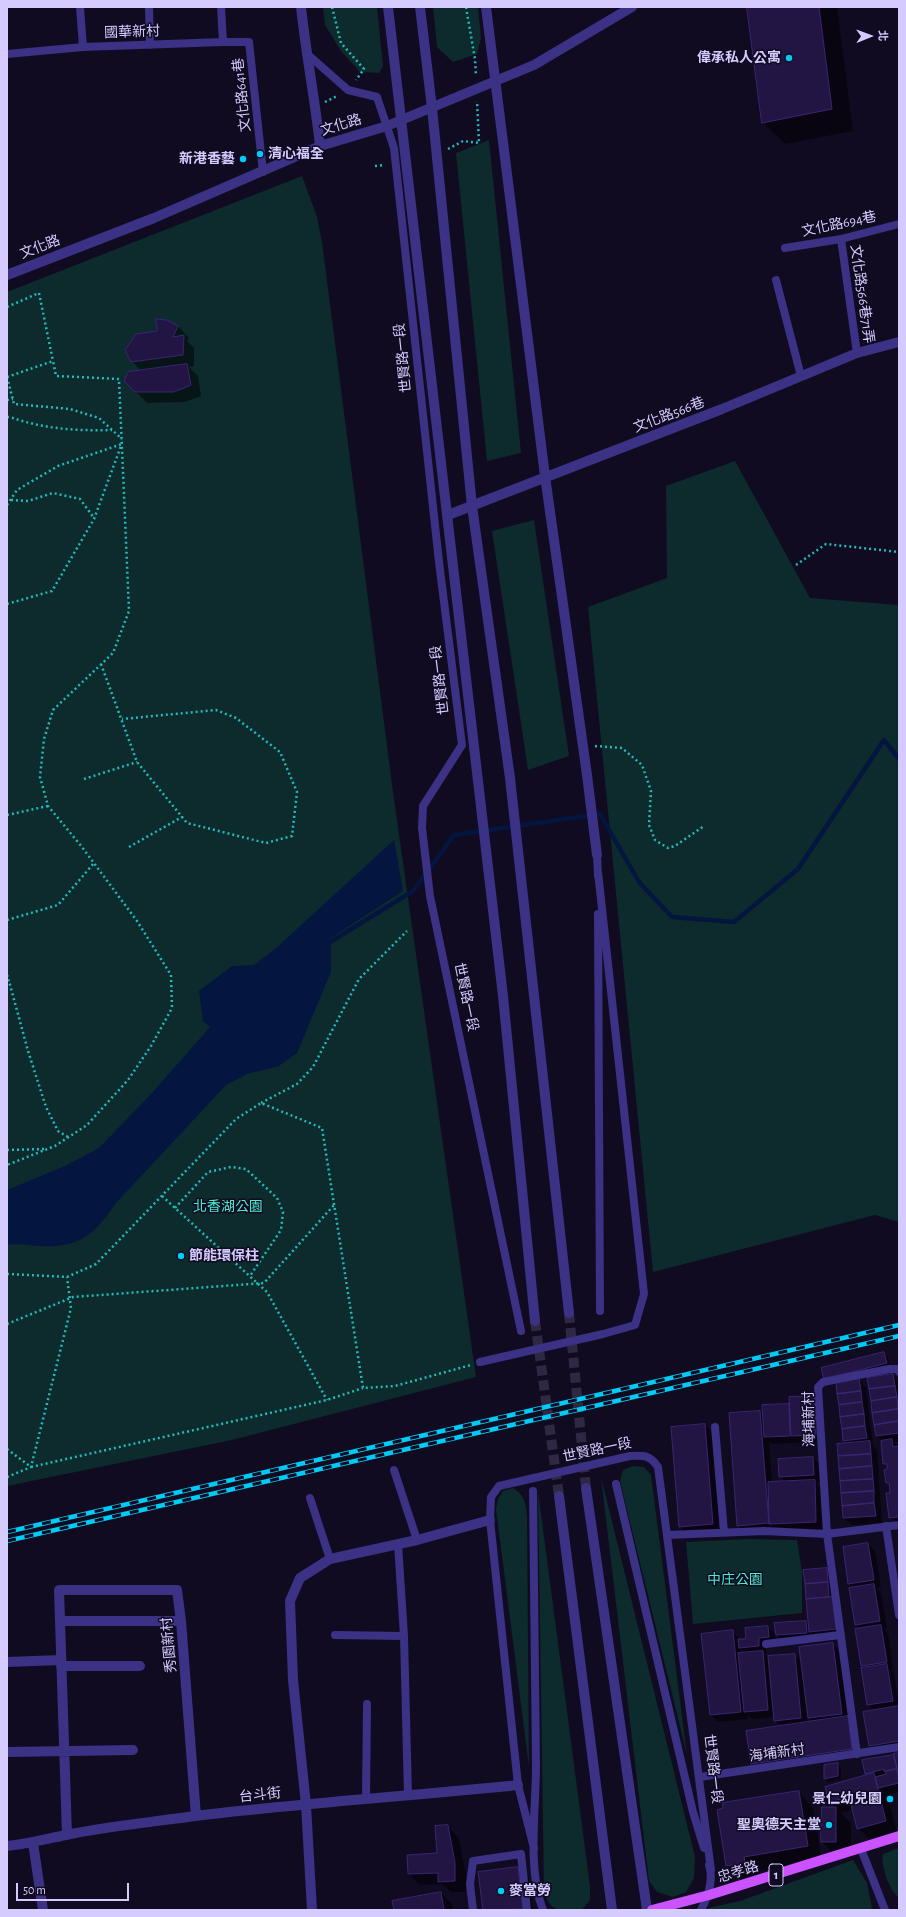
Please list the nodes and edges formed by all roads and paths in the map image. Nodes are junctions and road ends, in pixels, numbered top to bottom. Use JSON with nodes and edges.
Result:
{"nodes":[{"id":1,"x":80,"y":7,"type":"edge"},
{"id":2,"x":149,"y":7,"type":"edge"},
{"id":3,"x":221,"y":7,"type":"edge"},
{"id":4,"x":300,"y":7,"type":"edge"},
{"id":5,"x":332,"y":7,"type":"edge"},
{"id":6,"x":388,"y":7,"type":"edge"},
{"id":7,"x":420,"y":7,"type":"edge"},
{"id":8,"x":466,"y":7,"type":"edge"},
{"id":9,"x":486,"y":7,"type":"edge"},
{"id":10,"x":632,"y":7,"type":"edge"},
{"id":11,"x":223,"y":42,"type":"junction"},
{"id":12,"x":150,"y":45,"type":"junction"},
{"id":13,"x":83,"y":47,"type":"junction"},
{"id":14,"x":7,"y":52,"type":"edge"},
{"id":15,"x":306,"y":53,"type":"junction"},
{"id":16,"x":475,"y":59,"type":"dead end"},
{"id":17,"x":364,"y":69,"type":"dead end"},
{"id":18,"x":495,"y":82,"type":"junction"},
{"id":19,"x":432,"y":108,"type":"junction"},
{"id":20,"x":402,"y":120,"type":"junction"},
{"id":21,"x":386,"y":126,"type":"junction"},
{"id":22,"x":479,"y":142,"type":"dead end"},
{"id":23,"x":320,"y":146,"type":"junction"},
{"id":24,"x":446,"y":150,"type":"dead end"},
{"id":25,"x":263,"y":172,"type":"junction"},
{"id":26,"x":899,"y":224,"type":"edge"},
{"id":27,"x":841,"y":239,"type":"junction"},
{"id":28,"x":785,"y":248,"type":"dead end"},
{"id":29,"x":7,"y":275,"type":"edge"},
{"id":30,"x":776,"y":280,"type":"dead end"},
{"id":31,"x":7,"y":307,"type":"edge"},
{"id":32,"x":899,"y":342,"type":"edge"},
{"id":33,"x":858,"y":353,"type":"junction"},
{"id":34,"x":53,"y":361,"type":"junction"},
{"id":35,"x":801,"y":376,"type":"junction"},
{"id":36,"x":7,"y":377,"type":"edge"},
{"id":37,"x":13,"y":399,"type":"junction"},
{"id":38,"x":7,"y":400,"type":"edge"},
{"id":39,"x":7,"y":417,"type":"edge"},
{"id":40,"x":112,"y":430,"type":"junction"},
{"id":41,"x":122,"y":438,"type":"junction"},
{"id":42,"x":122,"y":444,"type":"junction"},
{"id":43,"x":545,"y":476,"type":"junction"},
{"id":44,"x":10,"y":500,"type":"junction"},
{"id":45,"x":7,"y":505,"type":"edge"},
{"id":46,"x":472,"y":506,"type":"junction"},
{"id":47,"x":448,"y":515,"type":"junction"},
{"id":48,"x":94,"y":519,"type":"junction"},
{"id":49,"x":899,"y":552,"type":"edge"},
{"id":50,"x":796,"y":565,"type":"dead end"},
{"id":51,"x":7,"y":604,"type":"edge"},
{"id":52,"x":101,"y":664,"type":"junction"},
{"id":53,"x":122,"y":720,"type":"junction"},
{"id":54,"x":583,"y":745,"type":"junction"},
{"id":55,"x":138,"y":762,"type":"junction"},
{"id":56,"x":84,"y":778,"type":"dead end"},
{"id":57,"x":48,"y":806,"type":"junction"},
{"id":58,"x":7,"y":815,"type":"edge"},
{"id":59,"x":182,"y":817,"type":"junction"},
{"id":60,"x":704,"y":826,"type":"dead end"},
{"id":61,"x":129,"y":847,"type":"dead end"},
{"id":62,"x":597,"y":855,"type":"joint"},
{"id":63,"x":94,"y":862,"type":"junction"},
{"id":64,"x":598,"y":872,"type":"junction"},
{"id":65,"x":7,"y":920,"type":"edge"},
{"id":66,"x":407,"y":931,"type":"dead end"},
{"id":67,"x":7,"y":975,"type":"edge"},
{"id":68,"x":8,"y":980,"type":"edge"},
{"id":69,"x":261,"y":1103,"type":"junction"},
{"id":70,"x":68,"y":1137,"type":"junction"},
{"id":71,"x":47,"y":1149,"type":"junction"},
{"id":72,"x":7,"y":1150,"type":"edge"},
{"id":73,"x":7,"y":1165,"type":"edge"},
{"id":74,"x":162,"y":1196,"type":"junction"},
{"id":75,"x":335,"y":1204,"type":"junction"},
{"id":76,"x":175,"y":1208,"type":"junction"},
{"id":77,"x":7,"y":1274,"type":"edge"},
{"id":78,"x":250,"y":1276,"type":"junction"},
{"id":79,"x":67,"y":1277,"type":"junction"},
{"id":80,"x":600,"y":1311,"type":"dead end"},
{"id":81,"x":569,"y":1313,"type":"tunnel mouth"},
{"id":82,"x":535,"y":1321,"type":"tunnel mouth"},
{"id":83,"x":7,"y":1324,"type":"edge"},
{"id":84,"x":521,"y":1331,"type":"dead end"},
{"id":85,"x":480,"y":1362,"type":"joint"},
{"id":86,"x":899,"y":1372,"type":"edge"},
{"id":87,"x":363,"y":1388,"type":"junction"},
{"id":88,"x":327,"y":1400,"type":"junction"},
{"id":89,"x":715,"y":1427,"type":"dead end"},
{"id":90,"x":7,"y":1449,"type":"edge"},
{"id":91,"x":31,"y":1467,"type":"junction"},
{"id":92,"x":394,"y":1470,"type":"dead end"},
{"id":93,"x":7,"y":1477,"type":"edge"},
{"id":94,"x":616,"y":1484,"type":"dead end"},
{"id":95,"x":586,"y":1488,"type":"tunnel mouth"},
{"id":96,"x":533,"y":1491,"type":"dead end"},
{"id":97,"x":559,"y":1496,"type":"tunnel mouth"},
{"id":98,"x":310,"y":1498,"type":"dead end"},
{"id":99,"x":490,"y":1520,"type":"junction"},
{"id":100,"x":899,"y":1525,"type":"edge"},
{"id":101,"x":886,"y":1526,"type":"junction"},
{"id":102,"x":724,"y":1532,"type":"junction"},
{"id":103,"x":827,"y":1534,"type":"junction"},
{"id":104,"x":668,"y":1535,"type":"junction"},
{"id":105,"x":417,"y":1540,"type":"junction"},
{"id":106,"x":398,"y":1544,"type":"junction"},
{"id":107,"x":330,"y":1560,"type":"junction"},
{"id":108,"x":899,"y":1615,"type":"edge"},
{"id":109,"x":60,"y":1621,"type":"junction"},
{"id":110,"x":181,"y":1621,"type":"junction"},
{"id":111,"x":335,"y":1635,"type":"dead end"},
{"id":112,"x":840,"y":1635,"type":"junction"},
{"id":113,"x":404,"y":1636,"type":"junction"},
{"id":114,"x":766,"y":1644,"type":"dead end"},
{"id":115,"x":7,"y":1662,"type":"edge"},
{"id":116,"x":61,"y":1663,"type":"junction"},
{"id":117,"x":140,"y":1666,"type":"dead end"},
{"id":118,"x":367,"y":1704,"type":"dead end"},
{"id":119,"x":899,"y":1747,"type":"edge"},
{"id":120,"x":133,"y":1750,"type":"dead end"},
{"id":121,"x":63,"y":1751,"type":"junction"},
{"id":122,"x":7,"y":1752,"type":"edge"},
{"id":123,"x":857,"y":1754,"type":"junction"},
{"id":124,"x":700,"y":1777,"type":"junction"},
{"id":125,"x":518,"y":1785,"type":"junction"},
{"id":126,"x":408,"y":1796,"type":"junction"},
{"id":127,"x":366,"y":1798,"type":"junction"},
{"id":128,"x":306,"y":1805,"type":"junction"},
{"id":129,"x":196,"y":1816,"type":"junction"},
{"id":130,"x":67,"y":1835,"type":"junction"},
{"id":131,"x":899,"y":1836,"type":"edge"},
{"id":132,"x":32,"y":1843,"type":"junction"},
{"id":133,"x":7,"y":1846,"type":"edge"},
{"id":134,"x":534,"y":1848,"type":"junction"},
{"id":135,"x":861,"y":1849,"type":"junction"},
{"id":136,"x":711,"y":1870,"type":"junction"},
{"id":137,"x":709,"y":1895,"type":"junction"},
{"id":138,"x":43,"y":1910,"type":"edge"},
{"id":139,"x":312,"y":1910,"type":"edge"},
{"id":140,"x":473,"y":1910,"type":"edge"},
{"id":141,"x":527,"y":1910,"type":"edge"},
{"id":142,"x":543,"y":1910,"type":"edge"},
{"id":143,"x":612,"y":1910,"type":"edge"},
{"id":144,"x":647,"y":1910,"type":"edge"},
{"id":145,"x":652,"y":1910,"type":"edge"},
{"id":146,"x":701,"y":1910,"type":"edge"},
{"id":147,"x":885,"y":1910,"type":"edge"}],
"edges":[{"from":1,"to":13,"type":"lane"},
{"from":2,"to":12,"type":"lane"},
{"from":3,"to":11,"type":"lane"},
{"from":4,"to":15,"type":"street"},
{"from":5,"to":17,"type":"path"},
{"from":6,"to":20,"type":"street","name":"世賢路一段"},
{"from":7,"to":19,"type":"street"},
{"from":8,"to":16,"type":"path"},
{"from":9,"to":18,"type":"street"},
{"from":10,"to":18,"type":"street","name":"文化路"},
{"from":11,"to":12,"type":"lane","name":"國華新村"},
{"from":11,"to":25,"type":"lane","name":"文化路641巷"},
{"from":12,"to":13,"type":"lane","name":"國華新村"},
{"from":13,"to":14,"type":"lane","name":"國華新村"},
{"from":15,"to":21,"type":"lane","name":"世賢路一段"},
{"from":15,"to":23,"type":"street"},
{"from":18,"to":19,"type":"street","name":"文化路"},
{"from":18,"to":43,"type":"street"},
{"from":19,"to":20,"type":"street","name":"文化路"},
{"from":19,"to":46,"type":"street"},
{"from":20,"to":21,"type":"street","name":"文化路"},
{"from":20,"to":47,"type":"street","name":"世賢路一段"},
{"from":21,"to":23,"type":"street","name":"文化路"},
{"from":21,"to":84,"type":"lane","name":"世賢路一段"},
{"from":22,"to":24,"type":"path"},
{"from":23,"to":25,"type":"street","name":"文化路"},
{"from":25,"to":29,"type":"street","name":"文化路"},
{"from":26,"to":27,"type":"lane","name":"文化路694巷"},
{"from":27,"to":28,"type":"lane","name":"文化路694巷"},
{"from":27,"to":33,"type":"lane","name":"文化路566巷71弄"},
{"from":30,"to":35,"type":"lane"},
{"from":31,"to":34,"type":"path"},
{"from":32,"to":33,"type":"street","name":"文化路566巷"},
{"from":33,"to":35,"type":"street","name":"文化路566巷"},
{"from":34,"to":36,"type":"path"},
{"from":34,"to":41,"type":"path"},
{"from":35,"to":43,"type":"street","name":"文化路566巷"},
{"from":36,"to":37,"type":"path"},
{"from":37,"to":38,"type":"path"},
{"from":37,"to":40,"type":"path"},
{"from":39,"to":40,"type":"path"},
{"from":40,"to":41,"type":"path"},
{"from":41,"to":42,"type":"path"},
{"from":42,"to":44,"type":"path"},
{"from":42,"to":48,"type":"path"},
{"from":42,"to":52,"type":"path"},
{"from":43,"to":46,"type":"street","name":"文化路566巷"},
{"from":43,"to":54,"type":"street"},
{"from":44,"to":45,"type":"path"},
{"from":44,"to":48,"type":"path"},
{"from":46,"to":47,"type":"street","name":"文化路566巷"},
{"from":46,"to":81,"type":"street"},
{"from":47,"to":82,"type":"street","name":"世賢路一段"},
{"from":48,"to":51,"type":"path"},
{"from":49,"to":50,"type":"path"},
{"from":52,"to":53,"type":"path"},
{"from":52,"to":57,"type":"path"},
{"from":53,"to":55,"type":"path"},
{"from":53,"to":59,"type":"path"},
{"from":54,"to":60,"type":"path"},
{"from":54,"to":62,"type":"street"},
{"from":55,"to":56,"type":"path"},
{"from":55,"to":59,"type":"path"},
{"from":57,"to":58,"type":"path"},
{"from":57,"to":63,"type":"path"},
{"from":59,"to":61,"type":"path"},
{"from":62,"to":64,"type":"lane"},
{"from":63,"to":65,"type":"path"},
{"from":63,"to":70,"type":"path"},
{"from":64,"to":80,"type":"lane"},
{"from":64,"to":85,"type":"lane"},
{"from":66,"to":69,"type":"path"},
{"from":67,"to":68,"type":"path"},
{"from":68,"to":70,"type":"path"},
{"from":69,"to":74,"type":"path"},
{"from":69,"to":75,"type":"path"},
{"from":70,"to":71,"type":"path"},
{"from":71,"to":72,"type":"path"},
{"from":71,"to":73,"type":"path"},
{"from":74,"to":76,"type":"path"},
{"from":74,"to":79,"type":"path"},
{"from":75,"to":83,"type":"path"},
{"from":75,"to":87,"type":"path"},
{"from":76,"to":78,"type":"path"},
{"from":76,"to":78,"type":"path"},
{"from":77,"to":79,"type":"path"},
{"from":78,"to":88,"type":"path"},
{"from":79,"to":91,"type":"path"},
{"from":85,"to":87,"type":"path"},
{"from":86,"to":103,"type":"lane","name":"海埔新村"},
{"from":87,"to":88,"type":"path"},
{"from":88,"to":91,"type":"path"},
{"from":89,"to":102,"type":"lane"},
{"from":90,"to":91,"type":"path"},
{"from":91,"to":93,"type":"path"},
{"from":92,"to":105,"type":"lane"},
{"from":94,"to":136,"type":"lane","name":"世賢路一段"},
{"from":95,"to":144,"type":"street"},
{"from":96,"to":134,"type":"lane","name":"世賢路一段"},
{"from":97,"to":143,"type":"street"},
{"from":98,"to":107,"type":"lane"},
{"from":99,"to":104,"type":"lane","name":"世賢路一段"},
{"from":99,"to":105,"type":"street"},
{"from":99,"to":125,"type":"lane","name":"世賢路一段"},
{"from":100,"to":101,"type":"lane"},
{"from":101,"to":103,"type":"lane"},
{"from":101,"to":108,"type":"lane"},
{"from":102,"to":103,"type":"lane"},
{"from":102,"to":104,"type":"lane"},
{"from":103,"to":112,"type":"lane","name":"海埔新村"},
{"from":104,"to":124,"type":"lane","name":"世賢路一段"},
{"from":105,"to":106,"type":"street"},
{"from":106,"to":107,"type":"street"},
{"from":106,"to":113,"type":"lane"},
{"from":107,"to":128,"type":"street"},
{"from":109,"to":110,"type":"street"},
{"from":109,"to":110,"type":"street","name":"秀園新村"},
{"from":109,"to":116,"type":"street"},
{"from":110,"to":129,"type":"street","name":"秀園新村"},
{"from":111,"to":113,"type":"lane"},
{"from":112,"to":114,"type":"lane"},
{"from":112,"to":123,"type":"lane","name":"海埔新村"},
{"from":113,"to":126,"type":"lane"},
{"from":115,"to":116,"type":"street"},
{"from":116,"to":117,"type":"street"},
{"from":116,"to":121,"type":"street"},
{"from":118,"to":127,"type":"lane"},
{"from":119,"to":123,"type":"lane","name":"海埔新村"},
{"from":120,"to":121,"type":"street"},
{"from":121,"to":122,"type":"street"},
{"from":121,"to":130,"type":"street"},
{"from":123,"to":124,"type":"lane","name":"海埔新村"},
{"from":124,"to":136,"type":"lane","name":"世賢路一段"},
{"from":125,"to":126,"type":"street","name":"台斗街"},
{"from":125,"to":134,"type":"lane","name":"世賢路一段"},
{"from":126,"to":127,"type":"street","name":"台斗街"},
{"from":127,"to":128,"type":"street","name":"台斗街"},
{"from":128,"to":129,"type":"street","name":"台斗街"},
{"from":128,"to":139,"type":"street"},
{"from":129,"to":130,"type":"street","name":"台斗街"},
{"from":130,"to":132,"type":"street","name":"台斗街"},
{"from":131,"to":135,"type":"main road","name":"忠孝路","number":"1"},
{"from":132,"to":133,"type":"street","name":"台斗街"},
{"from":132,"to":138,"type":"street"},
{"from":134,"to":142,"type":"lane","name":"世賢路一段"},
{"from":135,"to":137,"type":"main road","name":"忠孝路","number":"1"},
{"from":135,"to":147,"type":"lane"},
{"from":136,"to":137,"type":"lane","name":"世賢路一段"},
{"from":137,"to":145,"type":"main road","name":"忠孝路","number":"1"},
{"from":137,"to":146,"type":"lane","name":"世賢路一段"},
{"from":140,"to":141,"type":"lane"}]}
